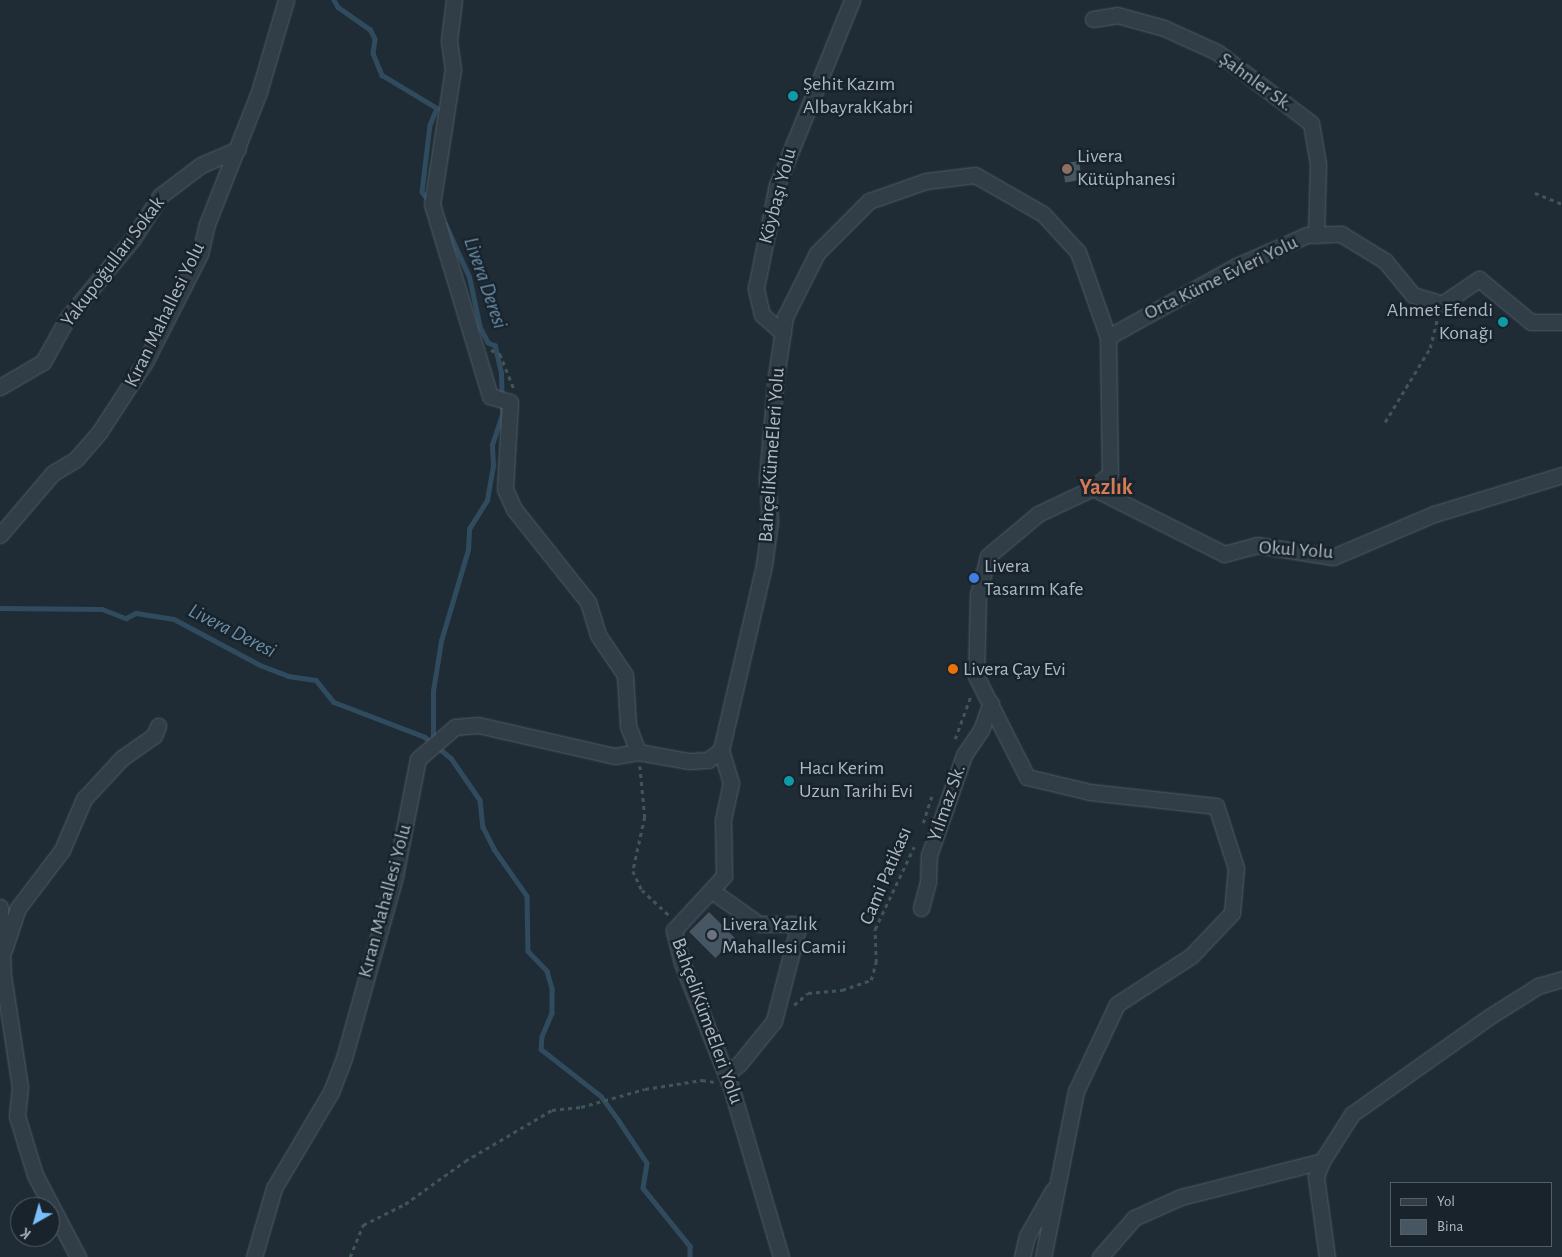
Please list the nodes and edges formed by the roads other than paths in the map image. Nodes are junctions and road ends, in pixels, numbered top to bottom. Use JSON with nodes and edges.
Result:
{"nodes":[{"id":1,"x":286,"y":0,"type":"edge"},
{"id":2,"x":454,"y":0,"type":"edge"},
{"id":3,"x":852,"y":0,"type":"edge"},
{"id":4,"x":1093,"y":18,"type":"dead end"},
{"id":5,"x":238,"y":149,"type":"junction"},
{"id":6,"x":1316,"y":235,"type":"junction"},
{"id":7,"x":1562,"y":322,"type":"edge"},
{"id":8,"x":783,"y":333,"type":"junction"},
{"id":9,"x":1108,"y":337,"type":"junction"},
{"id":10,"x":0,"y":387,"type":"edge"},
{"id":11,"x":1562,"y":476,"type":"edge"},
{"id":12,"x":1092,"y":488,"type":"junction"},
{"id":13,"x":0,"y":535,"type":"edge"},
{"id":14,"x":991,"y":704,"type":"junction"},
{"id":15,"x":158,"y":726,"type":"dead end"},
{"id":16,"x":721,"y":750,"type":"junction"},
{"id":17,"x":638,"y":752,"type":"junction"},
{"id":18,"x":712,"y":891,"type":"junction"},
{"id":19,"x":0,"y":907,"type":"edge"},
{"id":20,"x":921,"y":908,"type":"dead end"},
{"id":21,"x":2,"y":954,"type":"junction"},
{"id":22,"x":1562,"y":979,"type":"edge"},
{"id":23,"x":724,"y":1079,"type":"junction"},
{"id":24,"x":1322,"y":1161,"type":"junction"},
{"id":25,"x":1055,"y":1187,"type":"junction"},
{"id":26,"x":78,"y":1257,"type":"edge"},
{"id":27,"x":254,"y":1257,"type":"edge"},
{"id":28,"x":781,"y":1257,"type":"edge"},
{"id":29,"x":1022,"y":1257,"type":"edge"},
{"id":30,"x":1043,"y":1257,"type":"edge"},
{"id":31,"x":1100,"y":1257,"type":"edge"},
{"id":32,"x":1327,"y":1257,"type":"edge"}],
"edges":[{"from":1,"to":5,"type":"street","name":"Kıran Mahallesi Yolu"},
{"from":2,"to":17,"type":"street"},
{"from":3,"to":8,"type":"street","name":"Köybaşı Yolu"},
{"from":4,"to":6,"type":"street","name":"Şahnler Sk."},
{"from":5,"to":10,"type":"street","name":"Yakupoğulları Sokak"},
{"from":5,"to":13,"type":"street","name":"Kıran Mahallesi Yolu"},
{"from":6,"to":7,"type":"street","name":"Orta Küme Evleri Yolu"},
{"from":6,"to":9,"type":"street","name":"Orta Küme Evleri Yolu"},
{"from":8,"to":9,"type":"street","name":"BahçeliKümeEleri Yolu"},
{"from":8,"to":16,"type":"street","name":"BahçeliKümeEleri Yolu"},
{"from":9,"to":12,"type":"street","name":"BahçeliKümeEleri Yolu"},
{"from":11,"to":12,"type":"street","name":"Okul Yolu"},
{"from":12,"to":14,"type":"street","name":"BahçeliKümeEleri Yolu"},
{"from":14,"to":20,"type":"street","name":"Yılmaz Sk."},
{"from":14,"to":25,"type":"street","name":"BahçeliKümeEleri Yolu"},
{"from":15,"to":21,"type":"street"},
{"from":16,"to":17,"type":"street","name":"Kıran Mahallesi Yolu"},
{"from":16,"to":18,"type":"street","name":"BahçeliKümeEleri Yolu"},
{"from":17,"to":27,"type":"street","name":"Kıran Mahallesi Yolu"},
{"from":18,"to":23,"type":"street","name":"BahçeliKümeEleri Yolu"},
{"from":18,"to":23,"type":"street"},
{"from":19,"to":21,"type":"street"},
{"from":21,"to":26,"type":"street"},
{"from":22,"to":24,"type":"street"},
{"from":23,"to":28,"type":"street","name":"BahçeliKümeEleri Yolu"},
{"from":24,"to":31,"type":"street"},
{"from":24,"to":32,"type":"street"},
{"from":25,"to":29,"type":"street","name":"BahçeliKümeEleri Yolu"},
{"from":25,"to":30,"type":"street","name":"BahçeliKümeEleri Yolu"}]}
